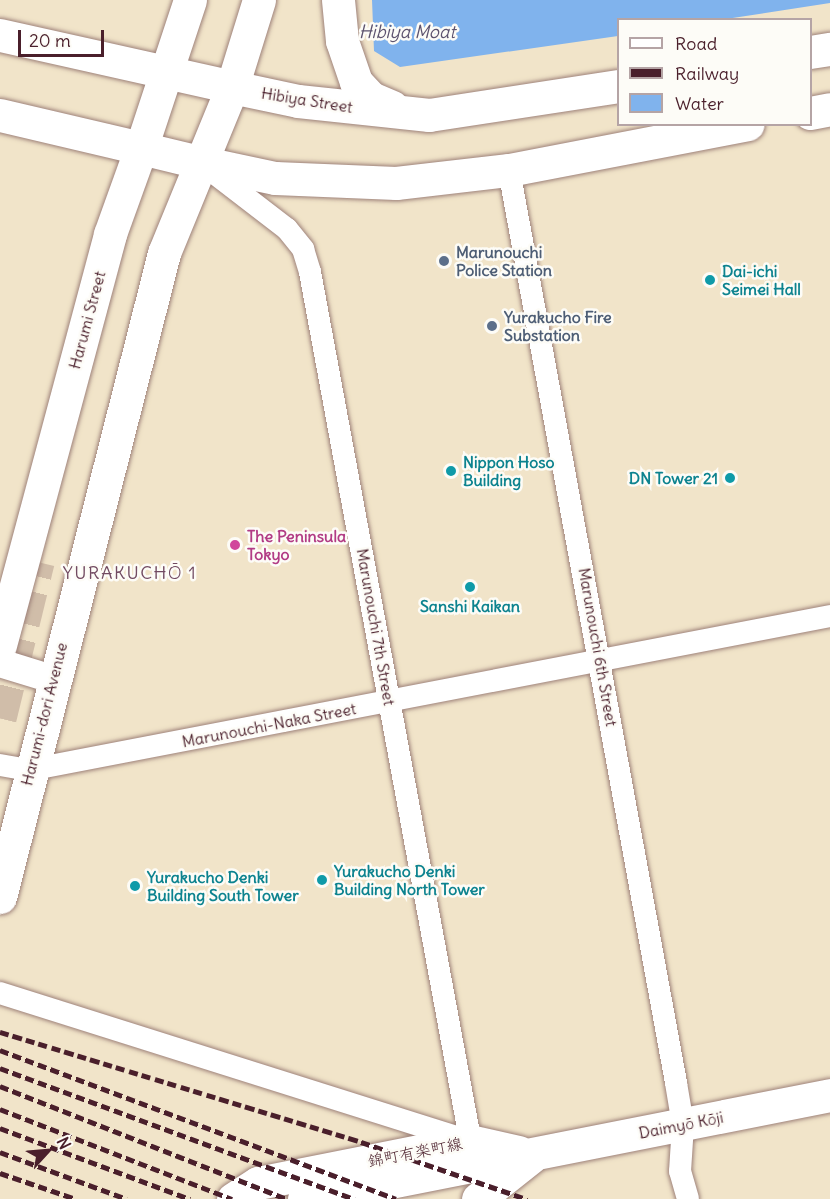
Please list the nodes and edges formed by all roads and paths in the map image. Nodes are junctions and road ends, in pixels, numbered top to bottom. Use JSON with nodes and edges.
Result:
{"nodes":[{"id":1,"x":190,"y":0,"type":"edge"},
{"id":2,"x":259,"y":0,"type":"edge"},
{"id":3,"x":338,"y":0,"type":"edge"},
{"id":4,"x":0,"y":35,"type":"edge"},
{"id":5,"x":830,"y":49,"type":"edge"},
{"id":6,"x":812,"y":52,"type":"edge"},
{"id":7,"x":168,"y":73,"type":"junction"},
{"id":8,"x":617,"y":86,"type":"edge"},
{"id":9,"x":232,"y":87,"type":"junction"},
{"id":10,"x":830,"y":109,"type":"edge"},
{"id":11,"x":812,"y":112,"type":"edge"},
{"id":12,"x":412,"y":114,"type":"junction"},
{"id":13,"x":0,"y":115,"type":"edge"},
{"id":14,"x":738,"y":126,"type":"edge"},
{"id":15,"x":141,"y":148,"type":"junction"},
{"id":16,"x":199,"y":162,"type":"junction"},
{"id":17,"x":509,"y":170,"type":"junction"},
{"id":18,"x":830,"y":616,"type":"edge"},
{"id":19,"x":0,"y":645,"type":"edge"},
{"id":20,"x":601,"y":660,"type":"junction"},
{"id":21,"x":0,"y":663,"type":"edge"},
{"id":22,"x":52,"y":679,"type":"junction"},
{"id":23,"x":390,"y":702,"type":"junction"},
{"id":24,"x":14,"y":768,"type":"edge"},
{"id":25,"x":0,"y":897,"type":"edge"},
{"id":26,"x":0,"y":993,"type":"edge"},
{"id":27,"x":830,"y":1095,"type":"edge"},
{"id":28,"x":683,"y":1125,"type":"junction"},
{"id":29,"x":472,"y":1154,"type":"junction"},
{"id":30,"x":532,"y":1155,"type":"junction"},
{"id":31,"x":232,"y":1199,"type":"edge"},
{"id":32,"x":304,"y":1199,"type":"edge"},
{"id":33,"x":478,"y":1199,"type":"edge"},
{"id":34,"x":688,"y":1199,"type":"edge"}],
"edges":[{"from":1,"to":7,"type":"main road","name":"Harumi Street"},
{"from":2,"to":9,"type":"main road"},
{"from":3,"to":12,"type":"main road"},
{"from":4,"to":7,"type":"main road","name":"Hibiya Street"},
{"from":5,"to":6,"type":"main road"},
{"from":7,"to":9,"type":"main road","name":"Hibiya Street"},
{"from":7,"to":15,"type":"main road","name":"Harumi Street"},
{"from":8,"to":12,"type":"main road","name":"Hibiya Street"},
{"from":9,"to":12,"type":"main road","name":"Hibiya Street"},
{"from":9,"to":16,"type":"main road"},
{"from":10,"to":11,"type":"main road"},
{"from":13,"to":15,"type":"main road"},
{"from":14,"to":17,"type":"main road"},
{"from":15,"to":16,"type":"main road"},
{"from":15,"to":19,"type":"main road","name":"Harumi Street"},
{"from":16,"to":17,"type":"main road"},
{"from":16,"to":22,"type":"main road"},
{"from":16,"to":23,"type":"street","name":"Marunouchi 7th Street"},
{"from":17,"to":20,"type":"street","name":"Marunouchi 6th Street"},
{"from":18,"to":20,"type":"street"},
{"from":20,"to":23,"type":"street"},
{"from":20,"to":28,"type":"street","name":"Marunouchi 6th Street"},
{"from":21,"to":22,"type":"street"},
{"from":22,"to":24,"type":"main road","name":"Harumi-dori Avenue"},
{"from":23,"to":24,"type":"street"},
{"from":23,"to":29,"type":"street","name":"Marunouchi 7th Street"},
{"from":24,"to":25,"type":"main road","name":"Harumi-dori Avenue"},
{"from":26,"to":29,"type":"street"},
{"from":27,"to":28,"type":"main road","name":"Daimyō Kōji"},
{"from":28,"to":30,"type":"main road","name":"Daimyō Kōji"},
{"from":28,"to":34,"type":"street","name":"Marunouchi 6th Street"},
{"from":29,"to":30,"type":"main road","name":"Daimyō Kōji"},
{"from":29,"to":31,"type":"main road","name":"錦町有楽町線"},
{"from":29,"to":32,"type":"main road"},
{"from":30,"to":33,"type":"main road"}]}
